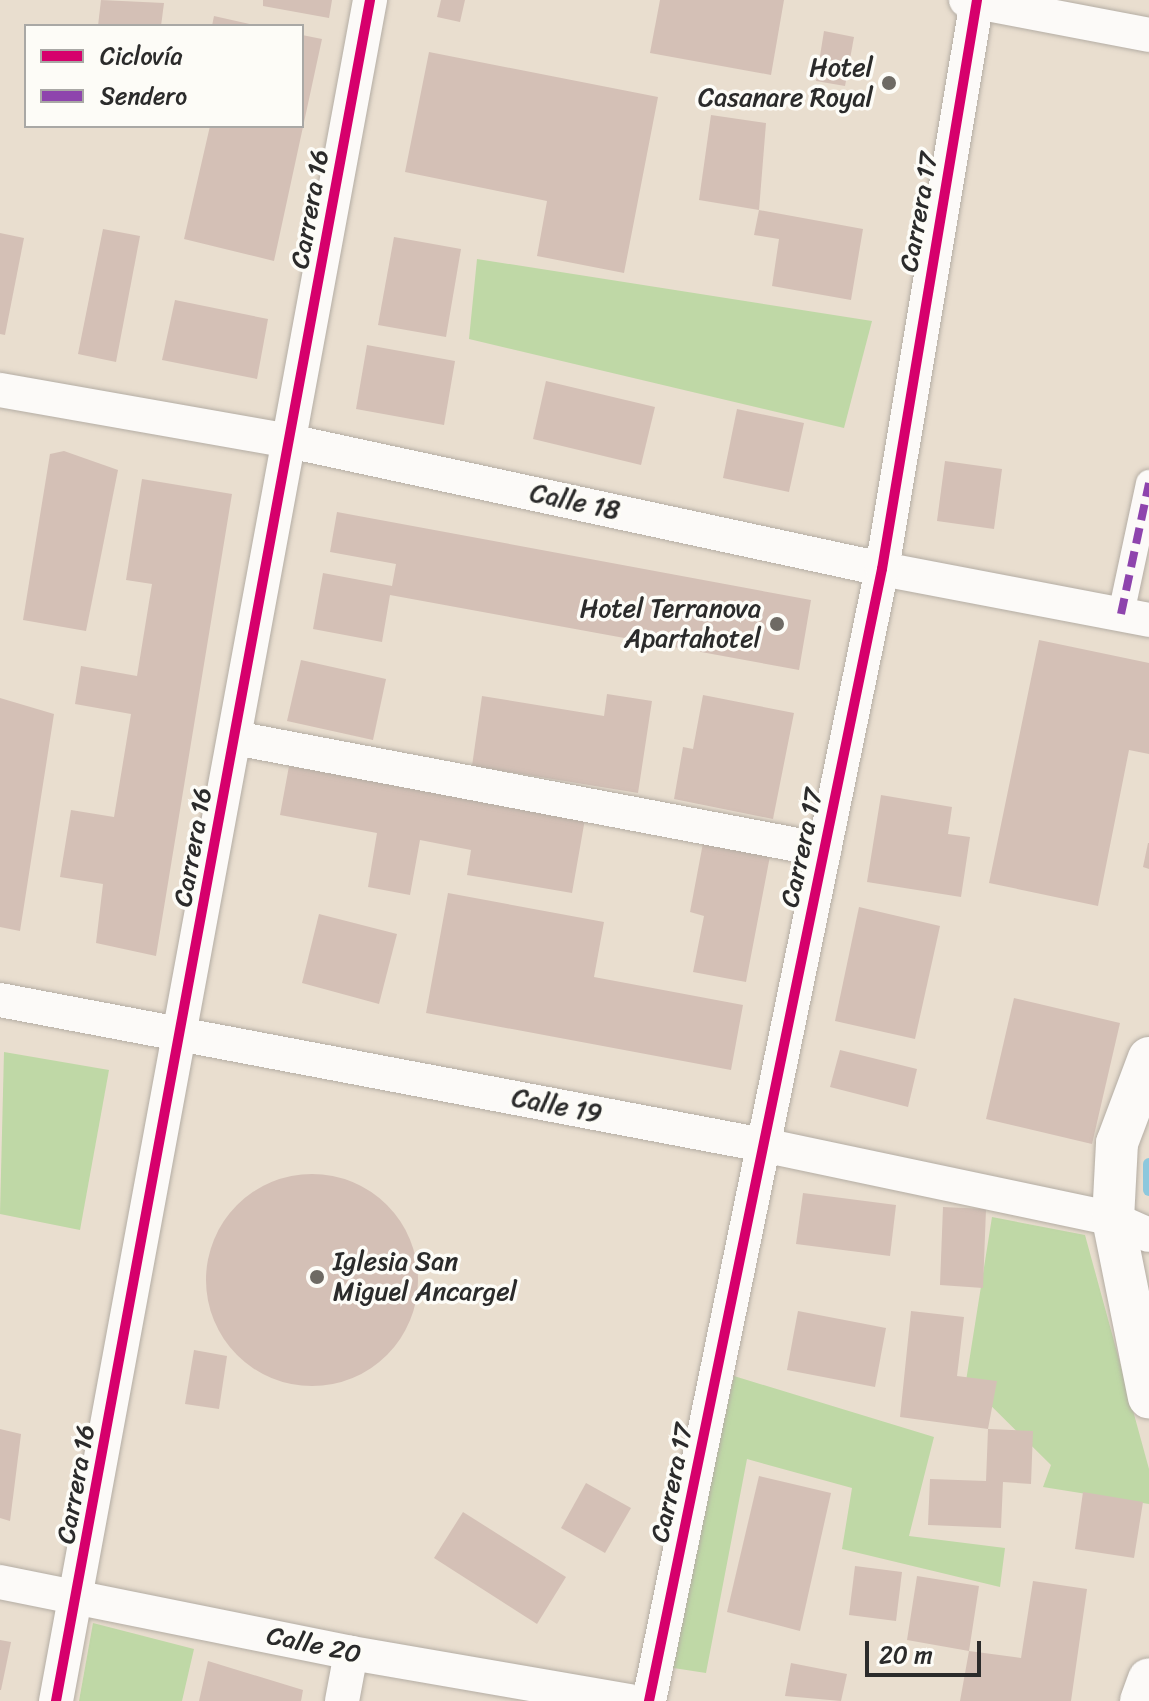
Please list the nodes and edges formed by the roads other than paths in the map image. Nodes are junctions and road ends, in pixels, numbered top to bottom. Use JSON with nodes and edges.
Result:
{"nodes":[{"id":1,"x":370,"y":0,"type":"edge"},
{"id":2,"x":973,"y":1,"type":"edge"},
{"id":3,"x":1149,"y":35,"type":"edge"},
{"id":4,"x":0,"y":390,"type":"edge"},
{"id":5,"x":289,"y":441,"type":"junction"},
{"id":6,"x":1149,"y":483,"type":"edge"},
{"id":7,"x":882,"y":569,"type":"junction"},
{"id":8,"x":1135,"y":617,"type":"edge"},
{"id":9,"x":235,"y":738,"type":"junction"},
{"id":10,"x":824,"y":850,"type":"junction"},
{"id":11,"x":0,"y":1000,"type":"edge"},
{"id":12,"x":181,"y":1034,"type":"junction"},
{"id":13,"x":1149,"y":1058,"type":"edge"},
{"id":14,"x":763,"y":1145,"type":"junction"},
{"id":15,"x":1131,"y":1227,"type":"edge"},
{"id":16,"x":1149,"y":1397,"type":"edge"},
{"id":17,"x":0,"y":1582,"type":"edge"},
{"id":18,"x":78,"y":1595,"type":"junction"},
{"id":19,"x":351,"y":1653,"type":"junction"},
{"id":20,"x":1149,"y":1679,"type":"edge"},
{"id":21,"x":56,"y":1701,"type":"edge"},
{"id":22,"x":342,"y":1701,"type":"edge"},
{"id":23,"x":630,"y":1701,"type":"edge"},
{"id":24,"x":649,"y":1701,"type":"edge"},
{"id":25,"x":1141,"y":1701,"type":"edge"}],
"edges":[{"from":1,"to":5,"type":"street","name":"Carrera 16"},
{"from":2,"to":3,"type":"street"},
{"from":2,"to":7,"type":"street","name":"Carrera 17"},
{"from":4,"to":5,"type":"street","name":"Calle 18"},
{"from":5,"to":7,"type":"street","name":"Calle 18"},
{"from":5,"to":9,"type":"street","name":"Carrera 16"},
{"from":6,"to":8,"type":"street"},
{"from":7,"to":8,"type":"street","name":"Calle 18"},
{"from":7,"to":10,"type":"street","name":"Carrera 17"},
{"from":9,"to":10,"type":"street"},
{"from":9,"to":12,"type":"street","name":"Carrera 16"},
{"from":10,"to":14,"type":"street","name":"Carrera 17"},
{"from":11,"to":12,"type":"street","name":"Calle 19"},
{"from":12,"to":14,"type":"street","name":"Calle 19"},
{"from":12,"to":18,"type":"street","name":"Carrera 16"},
{"from":13,"to":15,"type":"street"},
{"from":14,"to":15,"type":"street","name":"Calle 19"},
{"from":14,"to":24,"type":"street","name":"Carrera 17"},
{"from":15,"to":16,"type":"street"},
{"from":17,"to":18,"type":"street","name":"Calle 20"},
{"from":18,"to":19,"type":"street","name":"Calle 20"},
{"from":18,"to":21,"type":"street","name":"Carrera 16"},
{"from":19,"to":22,"type":"street"},
{"from":19,"to":23,"type":"street","name":"Calle 20"},
{"from":20,"to":25,"type":"street"}]}
